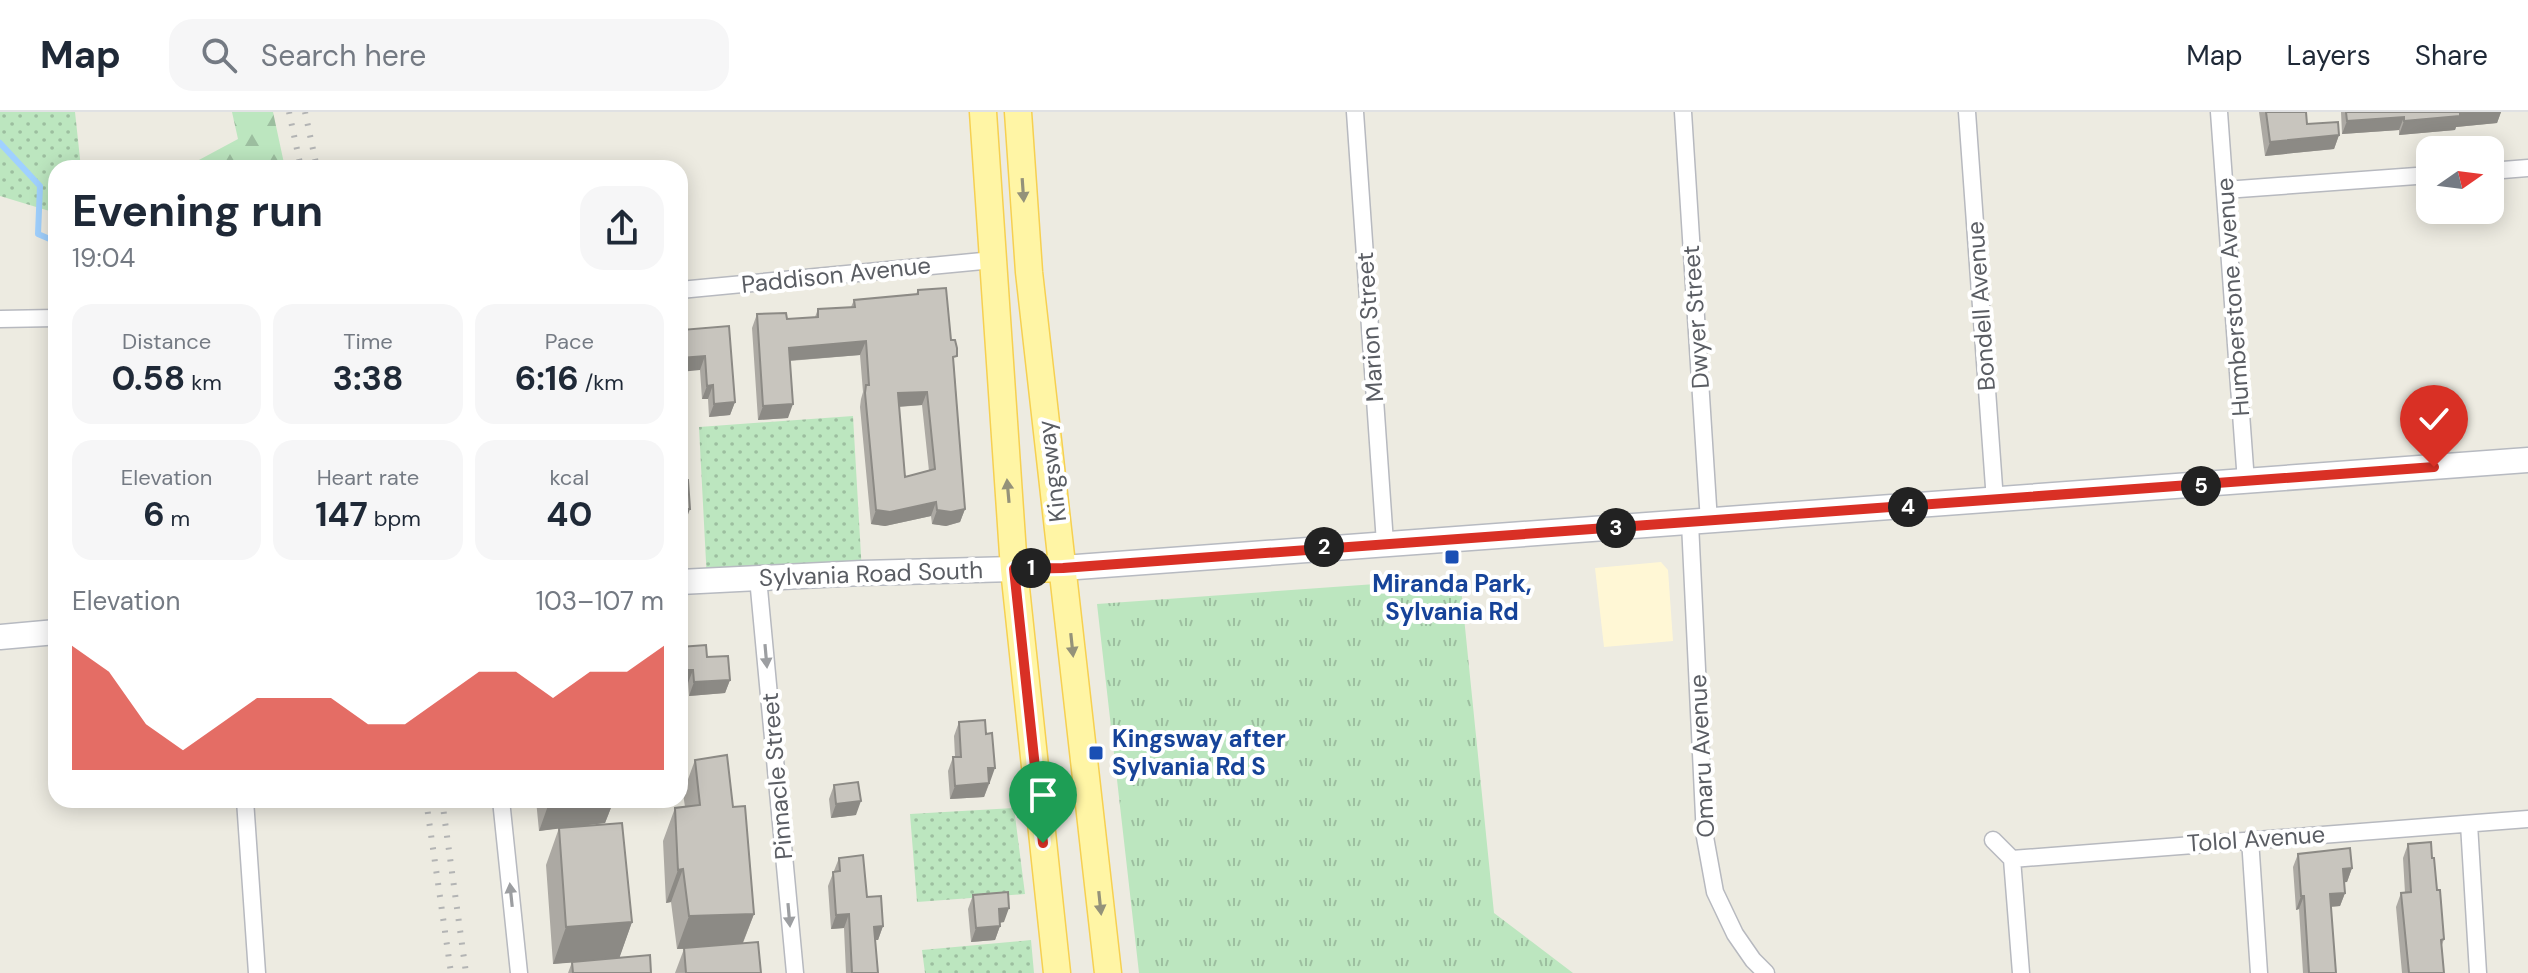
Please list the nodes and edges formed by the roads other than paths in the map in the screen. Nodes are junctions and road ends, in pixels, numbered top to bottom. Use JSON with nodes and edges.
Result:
{"nodes":[{"id":1,"x":983,"y":112,"type":"edge"},
{"id":2,"x":1018,"y":112,"type":"edge"},
{"id":3,"x":1355,"y":112,"type":"edge"},
{"id":4,"x":1683,"y":112,"type":"edge"},
{"id":5,"x":1967,"y":112,"type":"edge"},
{"id":6,"x":2219,"y":112,"type":"edge"},
{"id":7,"x":2528,"y":168,"type":"edge"},
{"id":8,"x":2504,"y":170,"type":"edge"},
{"id":9,"x":2416,"y":176,"type":"edge"},
{"id":10,"x":2225,"y":190,"type":"junction"},
{"id":11,"x":993,"y":260,"type":"junction"},
{"id":12,"x":688,"y":289,"type":"edge"},
{"id":13,"x":48,"y":318,"type":"edge"},
{"id":14,"x":0,"y":319,"type":"edge"},
{"id":15,"x":2528,"y":460,"type":"edge"},
{"id":16,"x":2246,"y":482,"type":"junction"},
{"id":17,"x":1995,"y":501,"type":"junction"},
{"id":18,"x":1700,"y":523,"type":"junction"},
{"id":19,"x":1385,"y":543,"type":"junction"},
{"id":20,"x":1063,"y":568,"type":"junction"},
{"id":21,"x":1014,"y":569,"type":"junction"},
{"id":22,"x":758,"y":578,"type":"junction"},
{"id":23,"x":688,"y":582,"type":"edge"},
{"id":24,"x":48,"y":633,"type":"edge"},
{"id":25,"x":0,"y":637,"type":"edge"},
{"id":26,"x":246,"y":808,"type":"edge"},
{"id":27,"x":502,"y":808,"type":"edge"},
{"id":28,"x":2528,"y":819,"type":"edge"},
{"id":29,"x":2469,"y":824,"type":"junction"},
{"id":30,"x":2250,"y":839,"type":"junction"},
{"id":31,"x":1993,"y":840,"type":"dead end"},
{"id":32,"x":2012,"y":859,"type":"junction"},
{"id":33,"x":257,"y":973,"type":"edge"},
{"id":34,"x":519,"y":973,"type":"edge"},
{"id":35,"x":795,"y":973,"type":"edge"},
{"id":36,"x":1057,"y":973,"type":"edge"},
{"id":37,"x":1108,"y":973,"type":"edge"},
{"id":38,"x":1766,"y":973,"type":"edge"},
{"id":39,"x":2021,"y":973,"type":"edge"},
{"id":40,"x":2259,"y":973,"type":"edge"},
{"id":41,"x":2478,"y":973,"type":"edge"}],
"edges":[{"from":1,"to":11,"type":"main road","name":"Kingsway"},
{"from":2,"to":20,"type":"main road","name":"Kingsway","one_way":true},
{"from":3,"to":19,"type":"street","name":"Marion Street"},
{"from":4,"to":18,"type":"street","name":"Dwyer Street"},
{"from":5,"to":17,"type":"street","name":"Bondell Avenue"},
{"from":6,"to":10,"type":"street","name":"Humberstone Avenue"},
{"from":7,"to":8,"type":"street"},
{"from":9,"to":10,"type":"street"},
{"from":10,"to":16,"type":"street","name":"Humberstone Avenue"},
{"from":11,"to":12,"type":"street","name":"Paddison Avenue"},
{"from":21,"to":11,"type":"main road","name":"Kingsway","one_way":true},
{"from":13,"to":14,"type":"street"},
{"from":15,"to":16,"type":"street"},
{"from":16,"to":17,"type":"street"},
{"from":17,"to":18,"type":"street"},
{"from":18,"to":19,"type":"street"},
{"from":18,"to":38,"type":"street","name":"Omaru Avenue"},
{"from":19,"to":20,"type":"street"},
{"from":20,"to":21,"type":"main road","name":"Sylvania Road South"},
{"from":20,"to":37,"type":"main road","name":"Kingsway","one_way":true},
{"from":21,"to":22,"type":"street","name":"Sylvania Road South"},
{"from":21,"to":36,"type":"main road","name":"Kingsway"},
{"from":22,"to":23,"type":"street","name":"Sylvania Road South"},
{"from":22,"to":35,"type":"street","name":"Pinnacle Street","one_way":true},
{"from":24,"to":25,"type":"street"},
{"from":26,"to":33,"type":"street"},
{"from":34,"to":27,"type":"street","one_way":true},
{"from":28,"to":29,"type":"street","name":"Tolol Avenue"},
{"from":29,"to":30,"type":"street","name":"Tolol Avenue"},
{"from":29,"to":41,"type":"street"},
{"from":30,"to":32,"type":"street","name":"Tolol Avenue"},
{"from":30,"to":40,"type":"street"},
{"from":31,"to":32,"type":"street"},
{"from":32,"to":39,"type":"street"}]}
